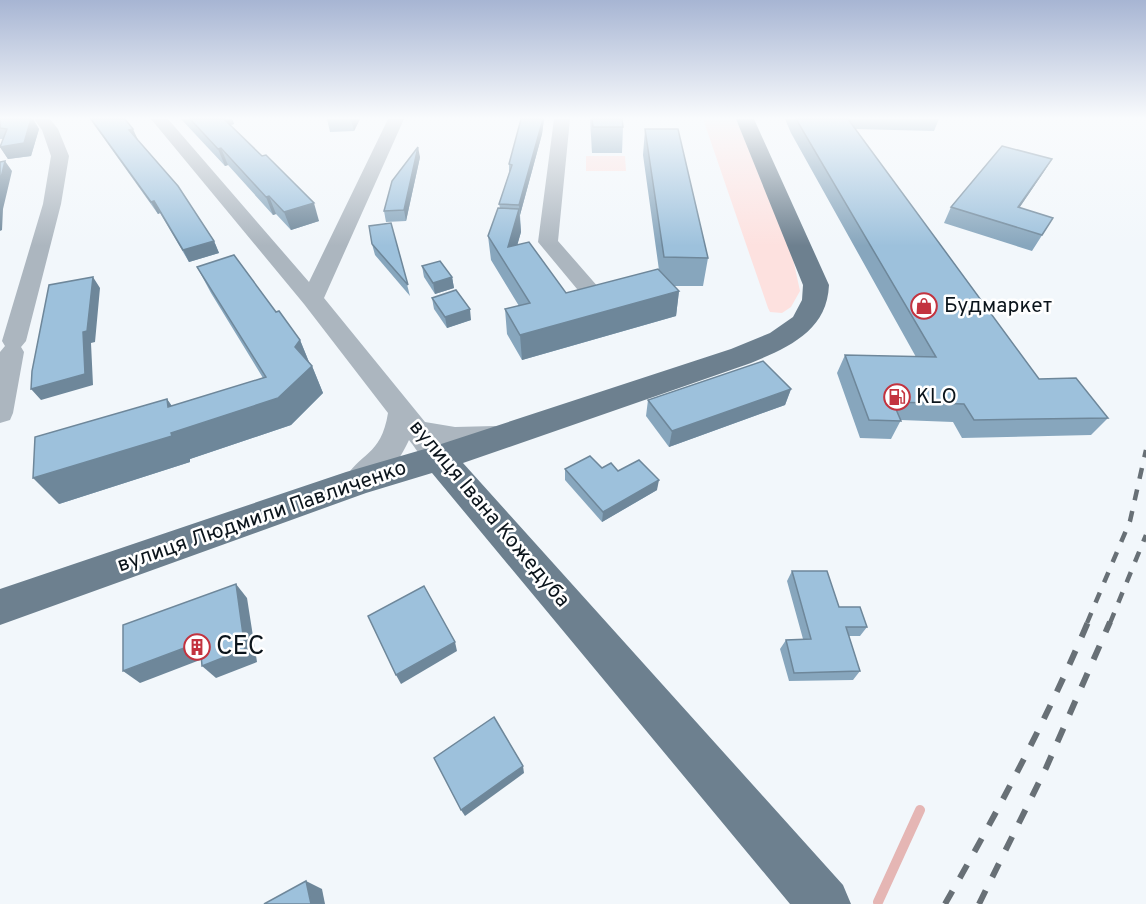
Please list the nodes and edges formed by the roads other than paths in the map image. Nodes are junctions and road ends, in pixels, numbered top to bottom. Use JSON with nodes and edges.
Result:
{"nodes":[{"id":1,"x":59,"y":161,"type":"edge"},
{"id":2,"x":195,"y":161,"type":"edge"},
{"id":3,"x":376,"y":161,"type":"edge"},
{"id":4,"x":557,"y":161,"type":"edge"},
{"id":5,"x":764,"y":161,"type":"edge"},
{"id":6,"x":595,"y":296,"type":"edge"},
{"id":7,"x":312,"y":299,"type":"junction"},
{"id":8,"x":0,"y":413,"type":"edge"},
{"id":9,"x":419,"y":433,"type":"junction"},
{"id":10,"x":506,"y":435,"type":"junction"},
{"id":11,"x":390,"y":472,"type":"junction"},
{"id":12,"x":358,"y":482,"type":"junction"},
{"id":13,"x":473,"y":498,"type":"junction"},
{"id":14,"x":0,"y":607,"type":"edge"},
{"id":15,"x":824,"y":904,"type":"edge"}],
"edges":[{"from":1,"to":8,"type":"street"},
{"from":2,"to":7,"type":"street","name":"вулиця Івана Кожедуба"},
{"from":3,"to":7,"type":"street"},
{"from":4,"to":6,"type":"street"},
{"from":5,"to":10,"type":"main road","name":"вулиця Людмили Павличенко"},
{"from":7,"to":9,"type":"street","name":"вулиця Івана Кожедуба"},
{"from":9,"to":10,"type":"main road","name":"вулиця Людмили Павличенко"},
{"from":9,"to":11,"type":"main road","name":"вулиця Людмили Павличенко"},
{"from":9,"to":12,"type":"street"},
{"from":9,"to":13,"type":"main road","name":"вулиця Івана Кожедуба"},
{"from":10,"to":13,"type":"main road"},
{"from":11,"to":12,"type":"main road","name":"вулиця Людмили Павличенко"},
{"from":11,"to":13,"type":"main road"},
{"from":12,"to":14,"type":"main road","name":"вулиця Людмили Павличенко"},
{"from":13,"to":15,"type":"main road","name":"вулиця Івана Кожедуба"}]}
